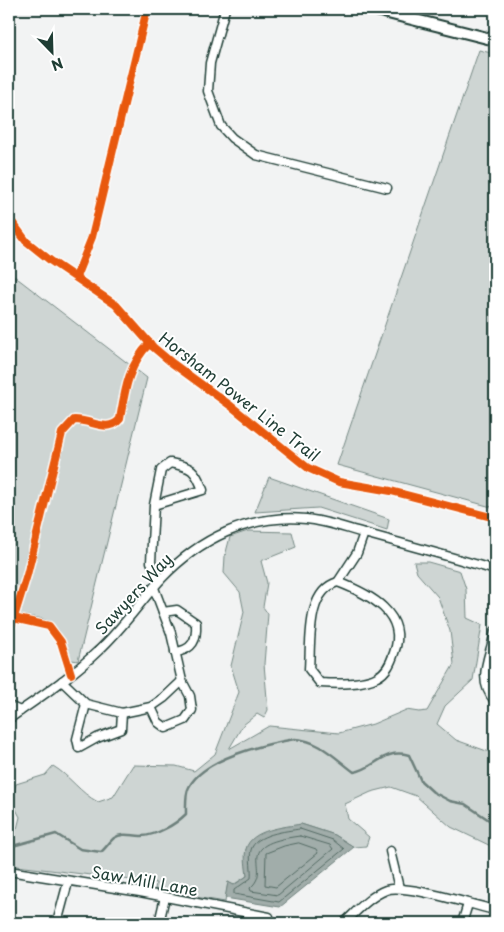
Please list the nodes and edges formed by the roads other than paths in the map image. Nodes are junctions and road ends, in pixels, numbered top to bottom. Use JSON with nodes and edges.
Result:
{"nodes":[{"id":1,"x":224,"y":9,"type":"edge"},
{"id":2,"x":372,"y":9,"type":"edge"},
{"id":3,"x":495,"y":40,"type":"edge"},
{"id":4,"x":387,"y":188,"type":"dead end"},
{"id":5,"x":154,"y":505,"type":"junction"},
{"id":6,"x":364,"y":533,"type":"junction"},
{"id":7,"x":495,"y":570,"type":"edge"},
{"id":8,"x":160,"y":580,"type":"junction"},
{"id":9,"x":338,"y":582,"type":"junction"},
{"id":10,"x":154,"y":588,"type":"junction"},
{"id":11,"x":162,"y":612,"type":"junction"},
{"id":12,"x":495,"y":631,"type":"edge"},
{"id":13,"x":175,"y":652,"type":"junction"},
{"id":14,"x":182,"y":681,"type":"junction"},
{"id":15,"x":62,"y":682,"type":"junction"},
{"id":16,"x":495,"y":701,"type":"edge"},
{"id":17,"x":86,"y":704,"type":"junction"},
{"id":18,"x":9,"y":706,"type":"edge"},
{"id":19,"x":151,"y":708,"type":"junction"},
{"id":20,"x":20,"y":711,"type":"junction"},
{"id":21,"x":122,"y":713,"type":"junction"},
{"id":22,"x":9,"y":719,"type":"edge"},
{"id":23,"x":390,"y":851,"type":"dead end"},
{"id":24,"x":9,"y":871,"type":"edge"},
{"id":25,"x":68,"y":882,"type":"junction"},
{"id":26,"x":399,"y":888,"type":"junction"},
{"id":27,"x":165,"y":897,"type":"junction"},
{"id":28,"x":468,"y":904,"type":"junction"},
{"id":29,"x":495,"y":910,"type":"edge"},
{"id":30,"x":57,"y":923,"type":"edge"},
{"id":31,"x":159,"y":923,"type":"edge"},
{"id":32,"x":268,"y":923,"type":"edge"},
{"id":33,"x":344,"y":923,"type":"edge"},
{"id":34,"x":462,"y":923,"type":"edge"}],
"edges":[{"from":1,"to":4,"type":"street"},
{"from":2,"to":3,"type":"street"},
{"from":5,"to":5,"type":"street"},
{"from":5,"to":8,"type":"street"},
{"from":6,"to":7,"type":"street","name":"Sawyers Way"},
{"from":6,"to":8,"type":"street","name":"Sawyers Way"},
{"from":6,"to":9,"type":"street"},
{"from":8,"to":10,"type":"street","name":"Sawyers Way"},
{"from":9,"to":9,"type":"street"},
{"from":10,"to":11,"type":"street"},
{"from":10,"to":15,"type":"street","name":"Sawyers Way"},
{"from":11,"to":13,"type":"street"},
{"from":11,"to":13,"type":"street"},
{"from":12,"to":16,"type":"street"},
{"from":13,"to":14,"type":"street"},
{"from":14,"to":19,"type":"street"},
{"from":14,"to":19,"type":"street"},
{"from":15,"to":17,"type":"street"},
{"from":15,"to":20,"type":"street","name":"Sawyers Way"},
{"from":17,"to":21,"type":"street"},
{"from":17,"to":21,"type":"street"},
{"from":18,"to":20,"type":"street"},
{"from":19,"to":21,"type":"street"},
{"from":20,"to":22,"type":"street","name":"Sawyers Way"},
{"from":23,"to":26,"type":"street"},
{"from":24,"to":25,"type":"street","name":"Saw Mill Lane"},
{"from":25,"to":27,"type":"street","name":"Saw Mill Lane"},
{"from":25,"to":30,"type":"street"},
{"from":26,"to":28,"type":"street"},
{"from":26,"to":33,"type":"street"},
{"from":27,"to":31,"type":"street"},
{"from":27,"to":32,"type":"street","name":"Saw Mill Lane"},
{"from":28,"to":29,"type":"street"},
{"from":28,"to":34,"type":"street"}]}
